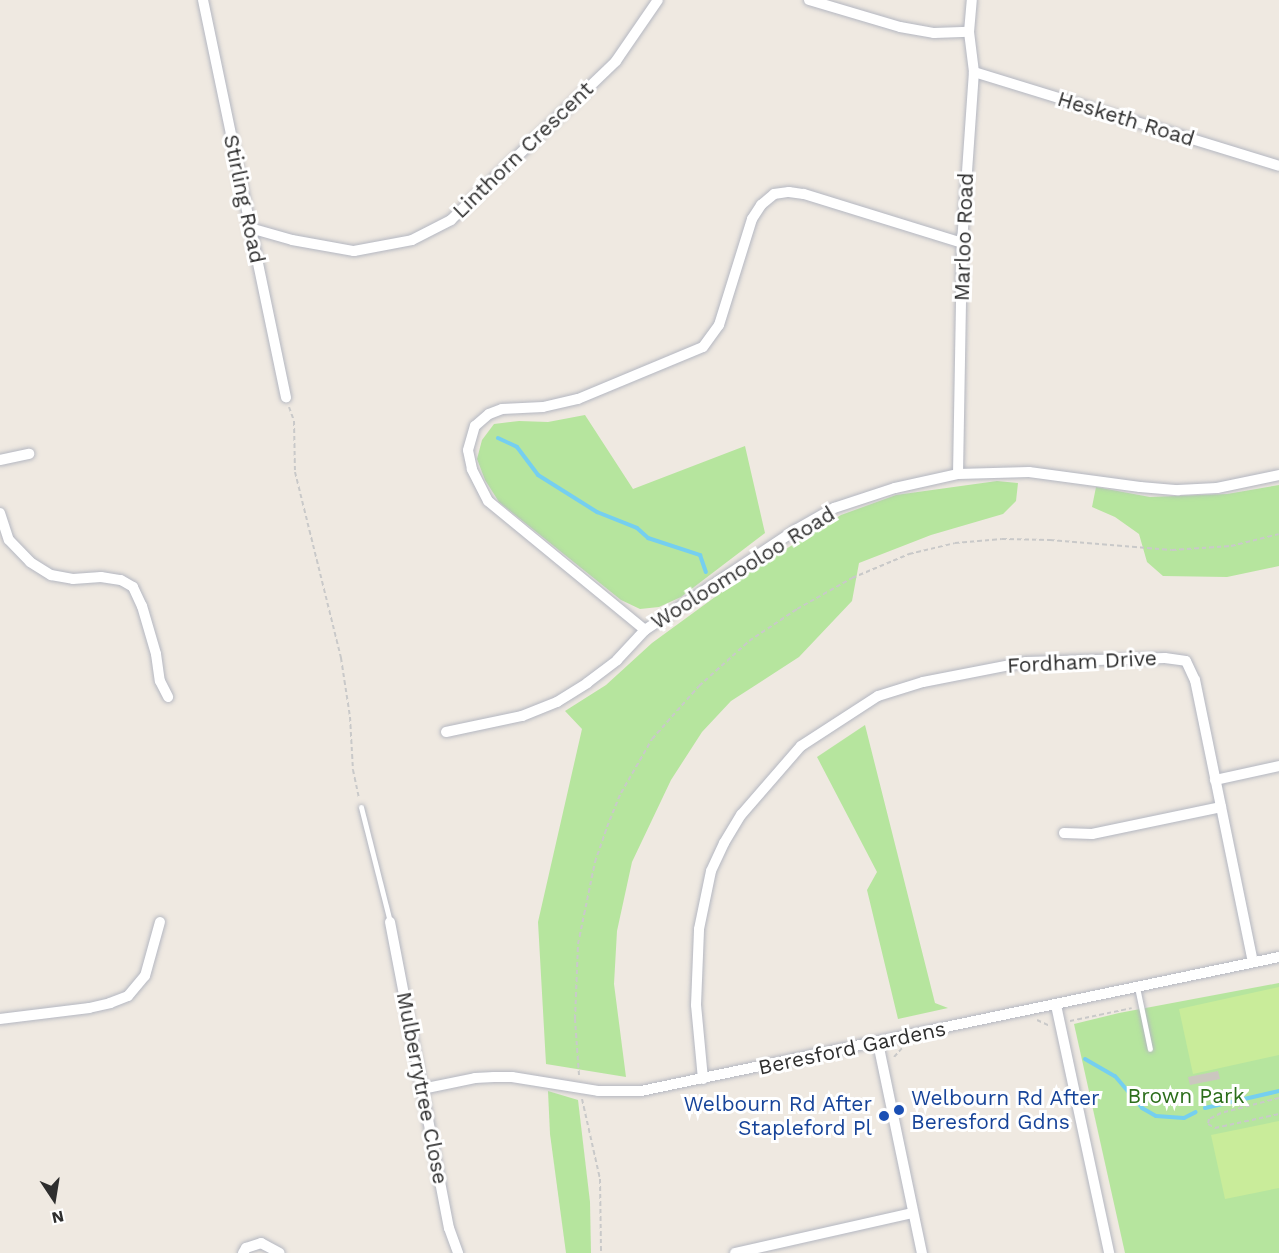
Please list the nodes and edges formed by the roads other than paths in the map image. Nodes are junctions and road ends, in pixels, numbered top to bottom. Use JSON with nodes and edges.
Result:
{"nodes":[{"id":1,"x":203,"y":0,"type":"edge"},
{"id":2,"x":658,"y":0,"type":"edge"},
{"id":3,"x":809,"y":0,"type":"edge"},
{"id":4,"x":972,"y":0,"type":"edge"},
{"id":5,"x":969,"y":32,"type":"junction"},
{"id":6,"x":974,"y":72,"type":"junction"},
{"id":7,"x":1279,"y":166,"type":"edge"},
{"id":8,"x":250,"y":228,"type":"junction"},
{"id":9,"x":963,"y":243,"type":"junction"},
{"id":10,"x":286,"y":397,"type":"road end"},
{"id":11,"x":30,"y":454,"type":"dead end"},
{"id":12,"x":0,"y":460,"type":"edge"},
{"id":13,"x":958,"y":474,"type":"junction"},
{"id":14,"x":1279,"y":475,"type":"edge"},
{"id":15,"x":0,"y":513,"type":"edge"},
{"id":16,"x":645,"y":630,"type":"junction"},
{"id":17,"x":168,"y":698,"type":"dead end"},
{"id":18,"x":446,"y":732,"type":"dead end"},
{"id":19,"x":1279,"y":766,"type":"edge"},
{"id":20,"x":1215,"y":780,"type":"junction"},
{"id":21,"x":361,"y":807,"type":"road end"},
{"id":22,"x":1221,"y":807,"type":"junction"},
{"id":23,"x":1064,"y":833,"type":"dead end"},
{"id":24,"x":160,"y":922,"type":"dead end"},
{"id":25,"x":390,"y":922,"type":"joint"},
{"id":26,"x":1279,"y":957,"type":"edge"},
{"id":27,"x":1253,"y":962,"type":"junction"},
{"id":28,"x":1137,"y":987,"type":"junction"},
{"id":29,"x":1056,"y":1005,"type":"junction"},
{"id":30,"x":0,"y":1019,"type":"edge"},
{"id":31,"x":878,"y":1043,"type":"junction"},
{"id":32,"x":1150,"y":1049,"type":"dead end"},
{"id":33,"x":703,"y":1079,"type":"junction"},
{"id":34,"x":422,"y":1089,"type":"junction"},
{"id":35,"x":913,"y":1213,"type":"junction"},
{"id":36,"x":243,"y":1253,"type":"edge"},
{"id":37,"x":280,"y":1253,"type":"edge"},
{"id":38,"x":458,"y":1253,"type":"edge"},
{"id":39,"x":735,"y":1253,"type":"edge"},
{"id":40,"x":922,"y":1253,"type":"edge"},
{"id":41,"x":1108,"y":1253,"type":"edge"}],
"edges":[{"from":1,"to":8,"type":"street","name":"Stirling Road"},
{"from":2,"to":8,"type":"street","name":"Linthorn Crescent"},
{"from":3,"to":5,"type":"street"},
{"from":4,"to":5,"type":"street","name":"Marloo Road"},
{"from":5,"to":6,"type":"street","name":"Marloo Road"},
{"from":6,"to":7,"type":"street","name":"Hesketh Road"},
{"from":6,"to":9,"type":"street","name":"Marloo Road"},
{"from":8,"to":10,"type":"street","name":"Stirling Road"},
{"from":9,"to":13,"type":"street","name":"Marloo Road"},
{"from":9,"to":16,"type":"street"},
{"from":11,"to":12,"type":"street"},
{"from":13,"to":14,"type":"street","name":"Wooloomooloo Road"},
{"from":13,"to":16,"type":"street","name":"Wooloomooloo Road"},
{"from":15,"to":17,"type":"street"},
{"from":16,"to":18,"type":"street","name":"Wooloomooloo Road"},
{"from":19,"to":20,"type":"street"},
{"from":20,"to":22,"type":"street","name":"Fordham Drive"},
{"from":20,"to":33,"type":"street","name":"Fordham Drive"},
{"from":21,"to":25,"type":"lane"},
{"from":22,"to":23,"type":"street"},
{"from":22,"to":27,"type":"street","name":"Fordham Drive"},
{"from":24,"to":30,"type":"street"},
{"from":25,"to":34,"type":"street","name":"Mulberrytree Close"},
{"from":26,"to":27,"type":"street","name":"Beresford Gardens"},
{"from":27,"to":28,"type":"street","name":"Beresford Gardens"},
{"from":28,"to":29,"type":"street","name":"Beresford Gardens"},
{"from":28,"to":32,"type":"lane"},
{"from":29,"to":31,"type":"street","name":"Beresford Gardens"},
{"from":29,"to":41,"type":"street"},
{"from":31,"to":33,"type":"street","name":"Beresford Gardens"},
{"from":31,"to":35,"type":"street"},
{"from":33,"to":34,"type":"street","name":"Beresford Gardens"},
{"from":34,"to":38,"type":"street","name":"Mulberrytree Close"},
{"from":35,"to":39,"type":"street"},
{"from":35,"to":40,"type":"street"},
{"from":36,"to":37,"type":"street"}]}
